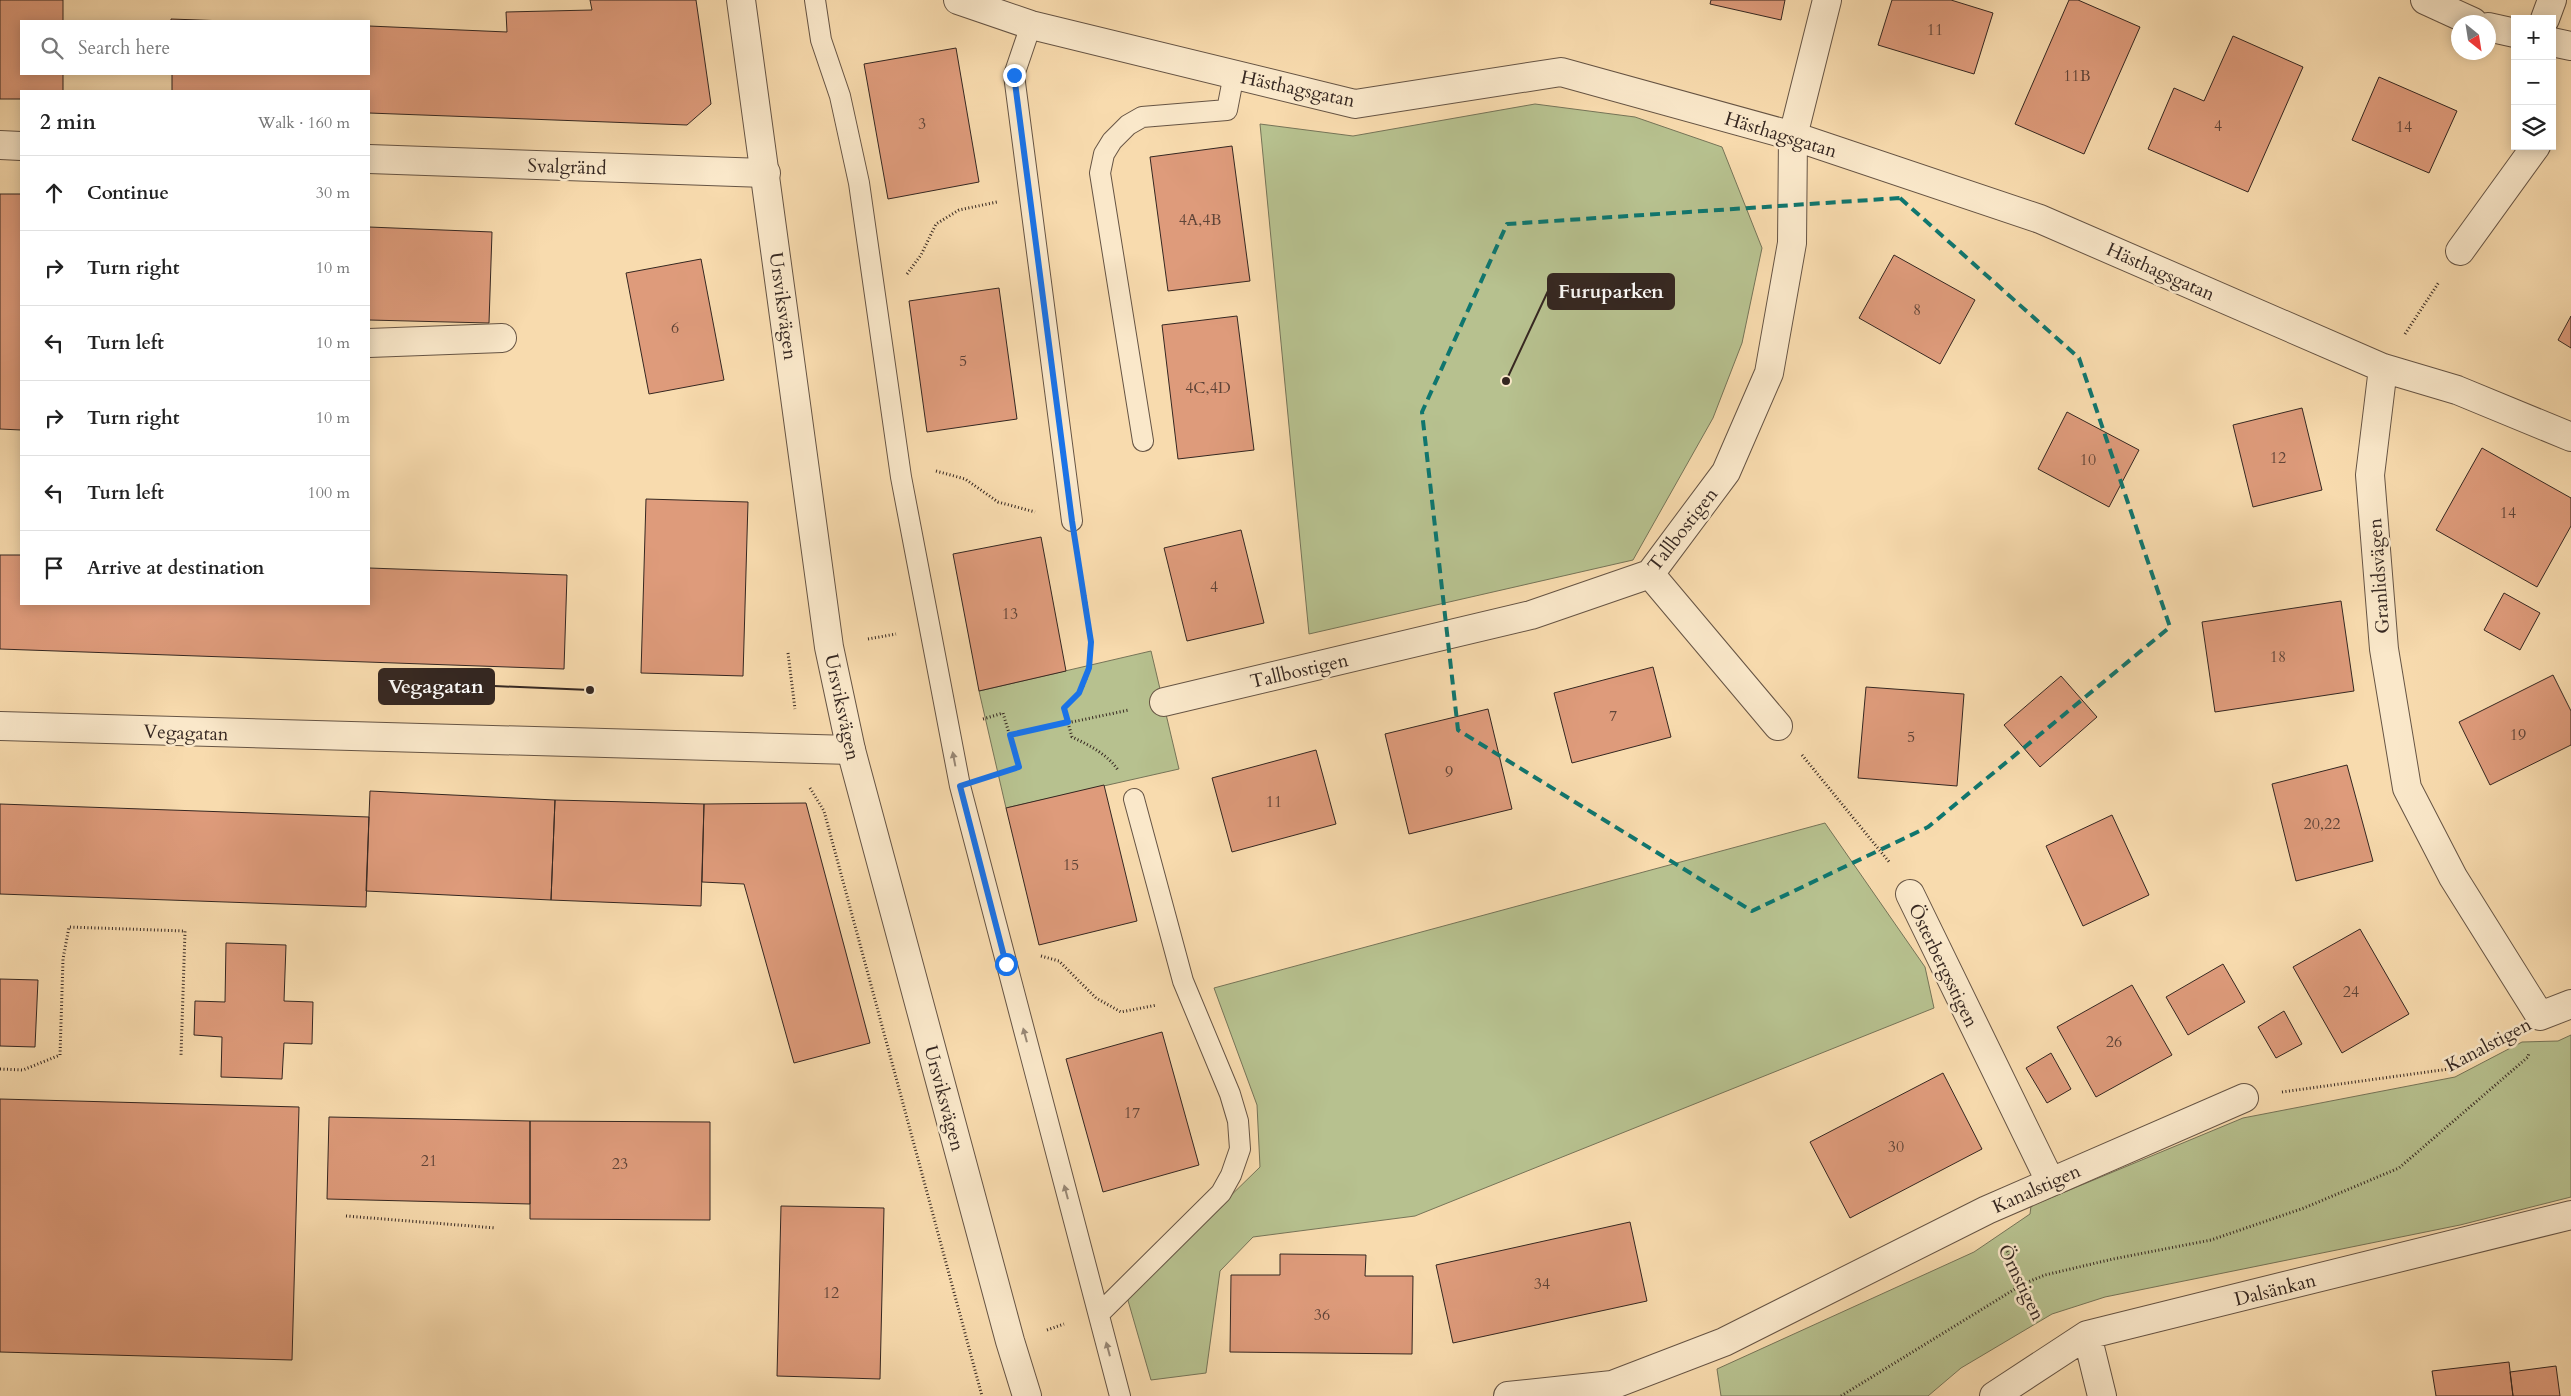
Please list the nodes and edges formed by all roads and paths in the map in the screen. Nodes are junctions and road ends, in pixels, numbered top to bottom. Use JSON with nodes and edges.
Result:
{"nodes":[{"id":1,"x":741,"y":0,"type":"edge"},
{"id":2,"x":815,"y":0,"type":"edge"},
{"id":3,"x":958,"y":0,"type":"edge"},
{"id":4,"x":1827,"y":0,"type":"edge"},
{"id":5,"x":2425,"y":0,"type":"edge"},
{"id":6,"x":2552,"y":0,"type":"edge"},
{"id":7,"x":2458,"y":15,"type":"edge"},
{"id":8,"x":2546,"y":15,"type":"edge"},
{"id":9,"x":1031,"y":25,"type":"junction"},
{"id":10,"x":2496,"y":29,"type":"edge"},
{"id":11,"x":2511,"y":32,"type":"edge"},
{"id":12,"x":2556,"y":43,"type":"edge"},
{"id":13,"x":2571,"y":46,"type":"edge"},
{"id":14,"x":1234,"y":74,"type":"junction"},
{"id":15,"x":1793,"y":136,"type":"junction"},
{"id":16,"x":0,"y":146,"type":"edge"},
{"id":17,"x":20,"y":146,"type":"edge"},
{"id":18,"x":2533,"y":150,"type":"edge"},
{"id":19,"x":370,"y":159,"type":"edge"},
{"id":20,"x":766,"y":173,"type":"junction"},
{"id":21,"x":1030,"y":197,"type":"junction"},
{"id":22,"x":2460,"y":251,"type":"joint"},
{"id":23,"x":873,"y":288,"type":"junction"},
{"id":24,"x":502,"y":338,"type":"dead end"},
{"id":25,"x":370,"y":343,"type":"edge"},
{"id":26,"x":2383,"y":368,"type":"junction"},
{"id":27,"x":2571,"y":438,"type":"edge"},
{"id":28,"x":1143,"y":441,"type":"dead end"},
{"id":29,"x":902,"y":477,"type":"junction"},
{"id":30,"x":1071,"y":517,"type":"junction"},
{"id":31,"x":1650,"y":574,"type":"junction"},
{"id":32,"x":930,"y":627,"type":"junction"},
{"id":33,"x":867,"y":640,"type":"dead end"},
{"id":34,"x":1164,"y":702,"type":"dead end"},
{"id":35,"x":1097,"y":716,"type":"dead end"},
{"id":36,"x":1068,"y":722,"type":"junction"},
{"id":37,"x":0,"y":726,"type":"edge"},
{"id":38,"x":1778,"y":726,"type":"dead end"},
{"id":39,"x":851,"y":750,"type":"junction"},
{"id":40,"x":1812,"y":767,"type":"dead end"},
{"id":41,"x":960,"y":786,"type":"junction"},
{"id":42,"x":1134,"y":799,"type":"joint"},
{"id":43,"x":1910,"y":894,"type":"joint"},
{"id":44,"x":1006,"y":964,"type":"junction"},
{"id":45,"x":1188,"y":995,"type":"junction"},
{"id":46,"x":2571,"y":1004,"type":"edge"},
{"id":47,"x":2540,"y":1016,"type":"junction"},
{"id":48,"x":181,"y":1055,"type":"dead end"},
{"id":49,"x":0,"y":1069,"type":"edge"},
{"id":50,"x":2244,"y":1098,"type":"joint"},
{"id":51,"x":2050,"y":1182,"type":"junction"},
{"id":52,"x":1987,"y":1210,"type":"junction"},
{"id":53,"x":2571,"y":1215,"type":"edge"},
{"id":54,"x":346,"y":1216,"type":"dead end"},
{"id":55,"x":496,"y":1228,"type":"dead end"},
{"id":56,"x":2023,"y":1284,"type":"junction"},
{"id":57,"x":1098,"y":1314,"type":"junction"},
{"id":58,"x":2087,"y":1335,"type":"junction"},
{"id":59,"x":2057,"y":1354,"type":"junction"},
{"id":60,"x":1028,"y":1396,"type":"edge"},
{"id":61,"x":1120,"y":1396,"type":"edge"},
{"id":62,"x":1508,"y":1396,"type":"edge"},
{"id":63,"x":1841,"y":1396,"type":"edge"},
{"id":64,"x":1994,"y":1396,"type":"edge"},
{"id":65,"x":2102,"y":1396,"type":"edge"}],
"edges":[{"from":1,"to":20,"type":"street","name":"Ursviksvägen"},
{"from":2,"to":23,"type":"lane"},
{"from":3,"to":9,"type":"street","name":"Hästhagsgatan"},
{"from":4,"to":15,"type":"street","name":"Tallbostigen"},
{"from":5,"to":7,"type":"street"},
{"from":6,"to":8,"type":"street"},
{"from":9,"to":14,"type":"street","name":"Hästhagsgatan"},
{"from":9,"to":21,"type":"lane"},
{"from":10,"to":11,"type":"street"},
{"from":12,"to":13,"type":"street"},
{"from":14,"to":15,"type":"street","name":"Hästhagsgatan"},
{"from":14,"to":28,"type":"lane"},
{"from":15,"to":26,"type":"street","name":"Hästhagsgatan"},
{"from":15,"to":31,"type":"street","name":"Tallbostigen"},
{"from":16,"to":17,"type":"street"},
{"from":18,"to":22,"type":"street"},
{"from":19,"to":20,"type":"street","name":"Svalgränd"},
{"from":20,"to":39,"type":"street","name":"Ursviksvägen"},
{"from":21,"to":23,"type":"path"},
{"from":21,"to":30,"type":"lane"},
{"from":22,"to":26,"type":"path"},
{"from":23,"to":29,"type":"lane"},
{"from":24,"to":25,"type":"street"},
{"from":26,"to":27,"type":"street","name":"Hästhagsgatan"},
{"from":26,"to":47,"type":"street","name":"Granlidsvägen"},
{"from":29,"to":30,"type":"path"},
{"from":29,"to":32,"type":"lane"},
{"from":30,"to":36,"type":"path"},
{"from":31,"to":34,"type":"street","name":"Tallbostigen"},
{"from":31,"to":38,"type":"street"},
{"from":32,"to":33,"type":"path"},
{"from":41,"to":32,"type":"lane","one_way":true},
{"from":35,"to":36,"type":"path"},
{"from":36,"to":41,"type":"path"},
{"from":36,"to":42,"type":"path"},
{"from":37,"to":39,"type":"street","name":"Vegagatan"},
{"from":39,"to":60,"type":"street","name":"Ursviksvägen"},
{"from":40,"to":43,"type":"path","name":"Österbergsstigen"},
{"from":41,"to":44,"type":"lane"},
{"from":42,"to":45,"type":"lane"},
{"from":43,"to":51,"type":"street","name":"Österbergsstigen"},
{"from":44,"to":45,"type":"path"},
{"from":57,"to":44,"type":"lane","one_way":true},
{"from":45,"to":57,"type":"lane"},
{"from":46,"to":47,"type":"street","name":"Kanalstigen"},
{"from":47,"to":50,"type":"path","name":"Kanalstigen"},
{"from":47,"to":56,"type":"path"},
{"from":48,"to":49,"type":"path"},
{"from":50,"to":51,"type":"street","name":"Kanalstigen"},
{"from":51,"to":52,"type":"street","name":"Kanalstigen"},
{"from":52,"to":56,"type":"path","name":"Örnstigen"},
{"from":52,"to":62,"type":"street","name":"Kanalstigen"},
{"from":53,"to":58,"type":"street","name":"Dalsänkan"},
{"from":54,"to":55,"type":"path"},
{"from":56,"to":59,"type":"path","name":"Örnstigen"},
{"from":56,"to":63,"type":"path"},
{"from":61,"to":57,"type":"lane","one_way":true},
{"from":58,"to":59,"type":"street","name":"Dalsänkan"},
{"from":58,"to":65,"type":"street"},
{"from":59,"to":64,"type":"street","name":"Dalsänkan"}]}
